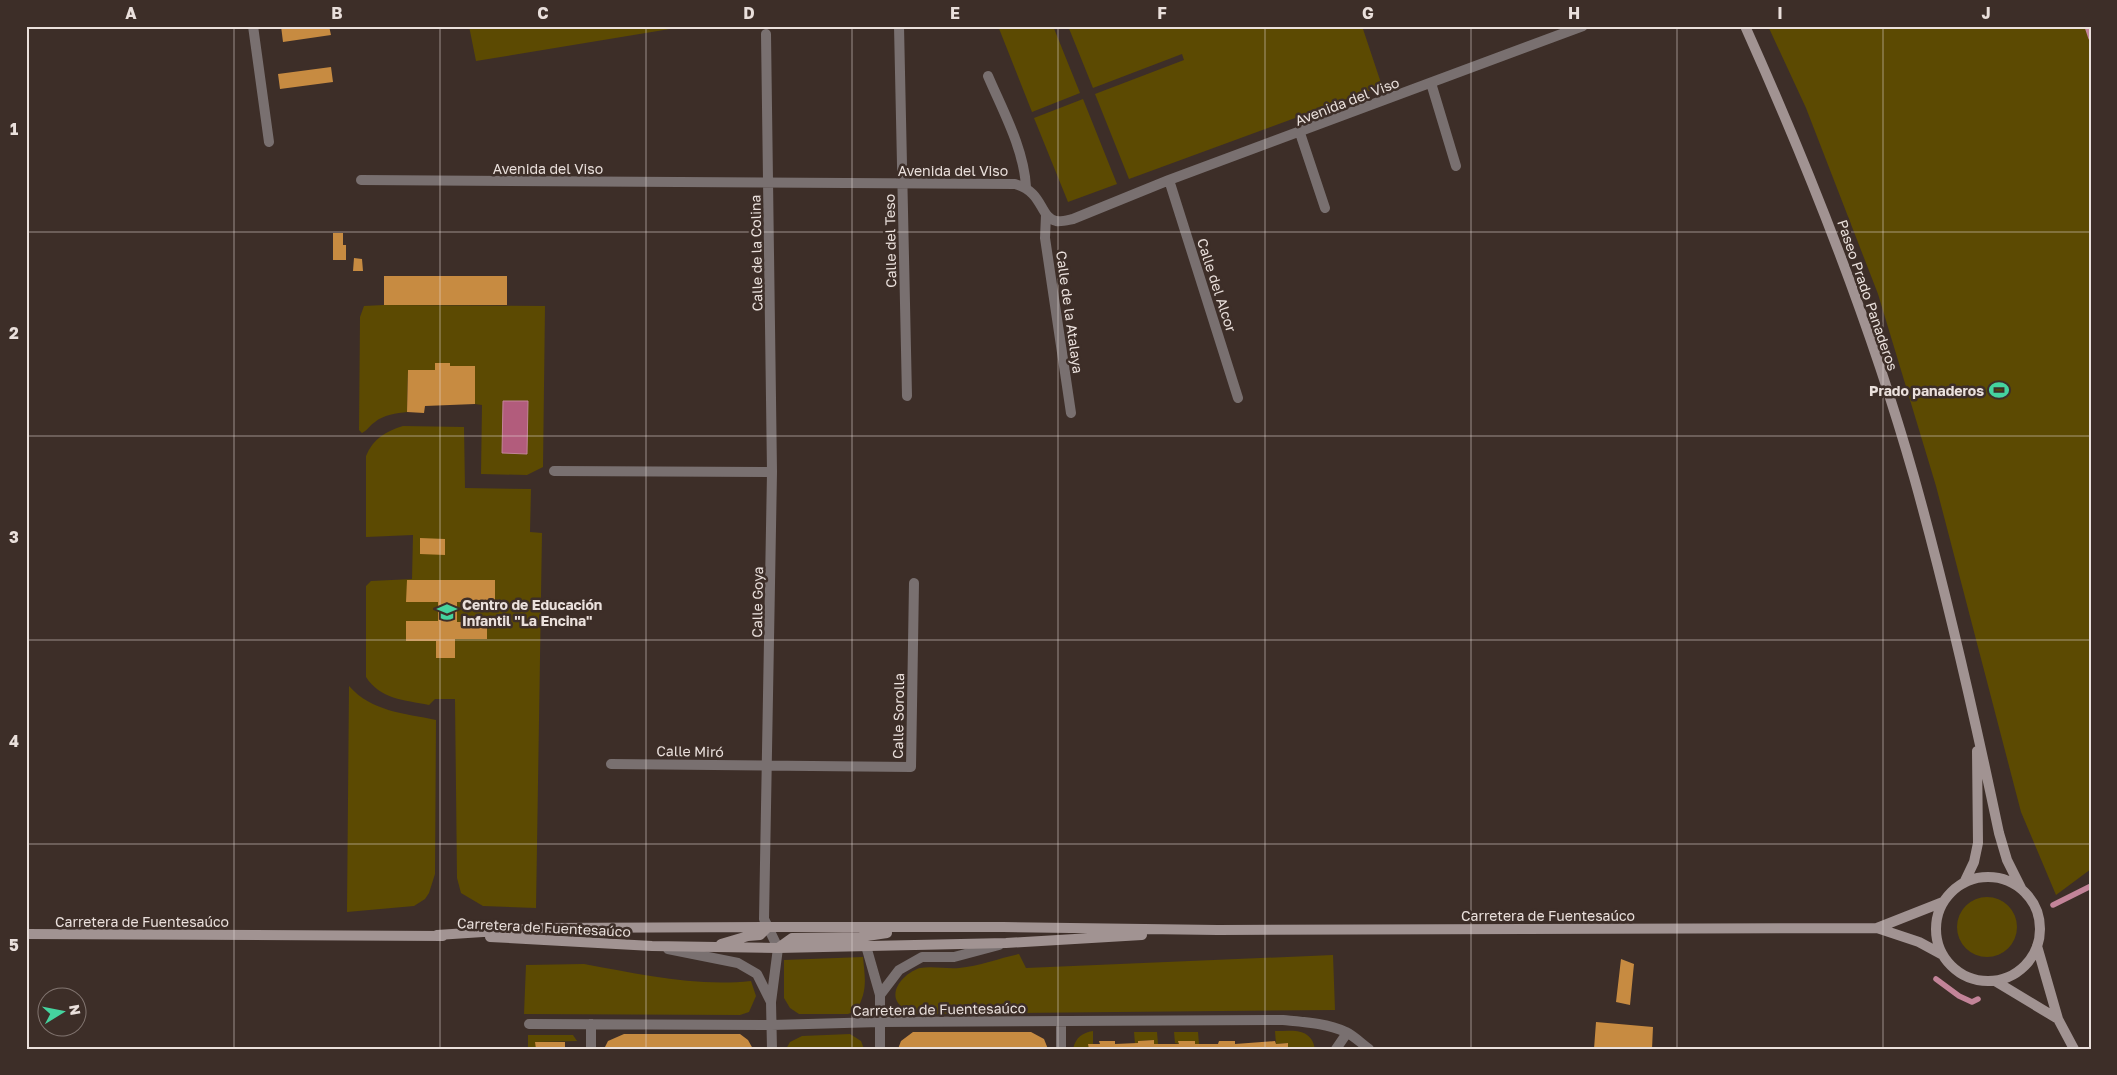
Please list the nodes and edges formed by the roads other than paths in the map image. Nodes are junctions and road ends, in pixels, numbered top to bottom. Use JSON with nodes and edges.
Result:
{"nodes":[{"id":1,"x":253,"y":26,"type":"edge"},
{"id":2,"x":899,"y":26,"type":"edge"},
{"id":3,"x":1582,"y":26,"type":"edge"},
{"id":4,"x":1745,"y":26,"type":"edge"},
{"id":5,"x":766,"y":34,"type":"dead end"},
{"id":6,"x":988,"y":76,"type":"dead end"},
{"id":7,"x":1431,"y":83,"type":"junction"},
{"id":8,"x":1300,"y":133,"type":"junction"},
{"id":9,"x":269,"y":142,"type":"dead end"},
{"id":10,"x":1456,"y":166,"type":"dead end"},
{"id":11,"x":361,"y":180,"type":"dead end"},
{"id":12,"x":1169,"y":180,"type":"junction"},
{"id":13,"x":769,"y":182,"type":"junction"},
{"id":14,"x":903,"y":184,"type":"junction"},
{"id":15,"x":1026,"y":187,"type":"junction"},
{"id":16,"x":1325,"y":208,"type":"dead end"},
{"id":17,"x":1046,"y":215,"type":"junction"},
{"id":18,"x":907,"y":396,"type":"dead end"},
{"id":19,"x":1238,"y":398,"type":"dead end"},
{"id":20,"x":1071,"y":413,"type":"dead end"},
{"id":21,"x":554,"y":471,"type":"dead end"},
{"id":22,"x":772,"y":472,"type":"junction"},
{"id":23,"x":914,"y":583,"type":"dead end"},
{"id":24,"x":1977,"y":728,"type":"junction"},
{"id":25,"x":611,"y":764,"type":"dead end"},
{"id":26,"x":768,"y":765,"type":"junction"},
{"id":27,"x":1964,"y":883,"type":"junction"},
{"id":28,"x":2020,"y":888,"type":"junction"},
{"id":29,"x":1943,"y":902,"type":"junction"},
{"id":30,"x":768,"y":927,"type":"junction"},
{"id":31,"x":1877,"y":928,"type":"junction"},
{"id":32,"x":1218,"y":930,"type":"junction"},
{"id":33,"x":858,"y":932,"type":"junction"},
{"id":34,"x":26,"y":934,"type":"edge"},
{"id":35,"x":437,"y":935,"type":"junction"},
{"id":36,"x":1006,"y":944,"type":"junction"},
{"id":37,"x":652,"y":946,"type":"junction"},
{"id":38,"x":866,"y":946,"type":"junction"},
{"id":39,"x":2038,"y":946,"type":"junction"},
{"id":40,"x":713,"y":947,"type":"junction"},
{"id":41,"x":778,"y":948,"type":"junction"},
{"id":42,"x":1943,"y":955,"type":"junction"},
{"id":43,"x":1995,"y":981,"type":"junction"},
{"id":44,"x":880,"y":995,"type":"junction"},
{"id":45,"x":771,"y":1002,"type":"junction"},
{"id":46,"x":2058,"y":1019,"type":"junction"},
{"id":47,"x":1061,"y":1021,"type":"junction"},
{"id":48,"x":880,"y":1022,"type":"junction"},
{"id":49,"x":529,"y":1024,"type":"dead end"},
{"id":50,"x":591,"y":1024,"type":"junction"},
{"id":51,"x":772,"y":1025,"type":"junction"},
{"id":52,"x":1347,"y":1033,"type":"junction"},
{"id":53,"x":591,"y":1049,"type":"edge"},
{"id":54,"x":772,"y":1049,"type":"edge"},
{"id":55,"x":880,"y":1049,"type":"edge"},
{"id":56,"x":1061,"y":1049,"type":"edge"},
{"id":57,"x":1336,"y":1049,"type":"edge"},
{"id":58,"x":1369,"y":1049,"type":"edge"},
{"id":59,"x":2074,"y":1049,"type":"edge"}],
"edges":[{"from":1,"to":9,"type":"street"},
{"from":2,"to":14,"type":"street","name":"Calle del Teso"},
{"from":3,"to":7,"type":"street","name":"Avenida del Viso"},
{"from":4,"to":24,"type":"main road","name":"Paseo Prado Panaderos"},
{"from":5,"to":13,"type":"street","name":"Calle de la Colina"},
{"from":6,"to":15,"type":"street"},
{"from":7,"to":8,"type":"street","name":"Avenida del Viso"},
{"from":7,"to":10,"type":"street"},
{"from":8,"to":12,"type":"street","name":"Avenida del Viso"},
{"from":8,"to":16,"type":"street"},
{"from":11,"to":13,"type":"street","name":"Avenida del Viso"},
{"from":12,"to":17,"type":"street","name":"Avenida del Viso"},
{"from":12,"to":19,"type":"street","name":"Calle del Alcor"},
{"from":13,"to":14,"type":"street","name":"Avenida del Viso"},
{"from":13,"to":22,"type":"street","name":"Calle de la Colina"},
{"from":14,"to":15,"type":"street","name":"Avenida del Viso"},
{"from":14,"to":18,"type":"street","name":"Calle del Teso"},
{"from":15,"to":17,"type":"street","name":"Avenida del Viso"},
{"from":17,"to":20,"type":"street","name":"Calle de la Atalaya"},
{"from":21,"to":22,"type":"street"},
{"from":22,"to":26,"type":"street","name":"Calle Goya"},
{"from":23,"to":26,"type":"street","name":"Calle Sorolla"},
{"from":24,"to":27,"type":"main road","name":"Paseo Prado Panaderos"},
{"from":24,"to":28,"type":"main road","name":"Paseo Prado Panaderos"},
{"from":25,"to":26,"type":"street","name":"Calle Miró"},
{"from":26,"to":30,"type":"street","name":"Calle Goya"},
{"from":27,"to":28,"type":"main road"},
{"from":27,"to":29,"type":"main road"},
{"from":28,"to":39,"type":"main road"},
{"from":29,"to":31,"type":"main road","name":"Carretera de Fuentesaúco"},
{"from":29,"to":42,"type":"main road"},
{"from":30,"to":33,"type":"main road","name":"Carretera de Fuentesaúco"},
{"from":30,"to":35,"type":"main road","name":"Carretera de Fuentesaúco"},
{"from":30,"to":40,"type":"main road"},
{"from":30,"to":41,"type":"street","name":"Calle Goya"},
{"from":31,"to":32,"type":"main road","name":"Carretera de Fuentesaúco"},
{"from":31,"to":42,"type":"main road","name":"Carretera de Fuentesaúco"},
{"from":32,"to":33,"type":"main road","name":"Carretera de Fuentesaúco"},
{"from":32,"to":36,"type":"main road","name":"Carretera de Fuentesaúco"},
{"from":33,"to":38,"type":"street"},
{"from":33,"to":41,"type":"main road"},
{"from":34,"to":35,"type":"main road","name":"Carretera de Fuentesaúco"},
{"from":35,"to":37,"type":"main road","name":"Carretera de Fuentesaúco"},
{"from":36,"to":38,"type":"main road","name":"Carretera de Fuentesaúco"},
{"from":36,"to":44,"type":"street"},
{"from":37,"to":40,"type":"main road","name":"Carretera de Fuentesaúco"},
{"from":37,"to":45,"type":"street"},
{"from":38,"to":41,"type":"main road","name":"Carretera de Fuentesaúco"},
{"from":38,"to":44,"type":"street"},
{"from":39,"to":43,"type":"main road"},
{"from":39,"to":46,"type":"main road"},
{"from":40,"to":41,"type":"main road","name":"Carretera de Fuentesaúco"},
{"from":41,"to":45,"type":"street"},
{"from":42,"to":43,"type":"main road"},
{"from":43,"to":46,"type":"main road"},
{"from":44,"to":48,"type":"street"},
{"from":45,"to":51,"type":"street"},
{"from":46,"to":59,"type":"main road"},
{"from":47,"to":48,"type":"street","name":"Carretera de Fuentesaúco"},
{"from":47,"to":52,"type":"street","name":"Carretera de Fuentesaúco"},
{"from":47,"to":56,"type":"street"},
{"from":48,"to":51,"type":"street","name":"Carretera de Fuentesaúco"},
{"from":48,"to":55,"type":"street"},
{"from":49,"to":50,"type":"street","name":"Carretera de Fuentesaúco"},
{"from":50,"to":51,"type":"street","name":"Carretera de Fuentesaúco"},
{"from":50,"to":53,"type":"street"},
{"from":51,"to":54,"type":"street"},
{"from":52,"to":57,"type":"street"},
{"from":52,"to":58,"type":"street","name":"Carretera de Fuentesaúco"}]}
